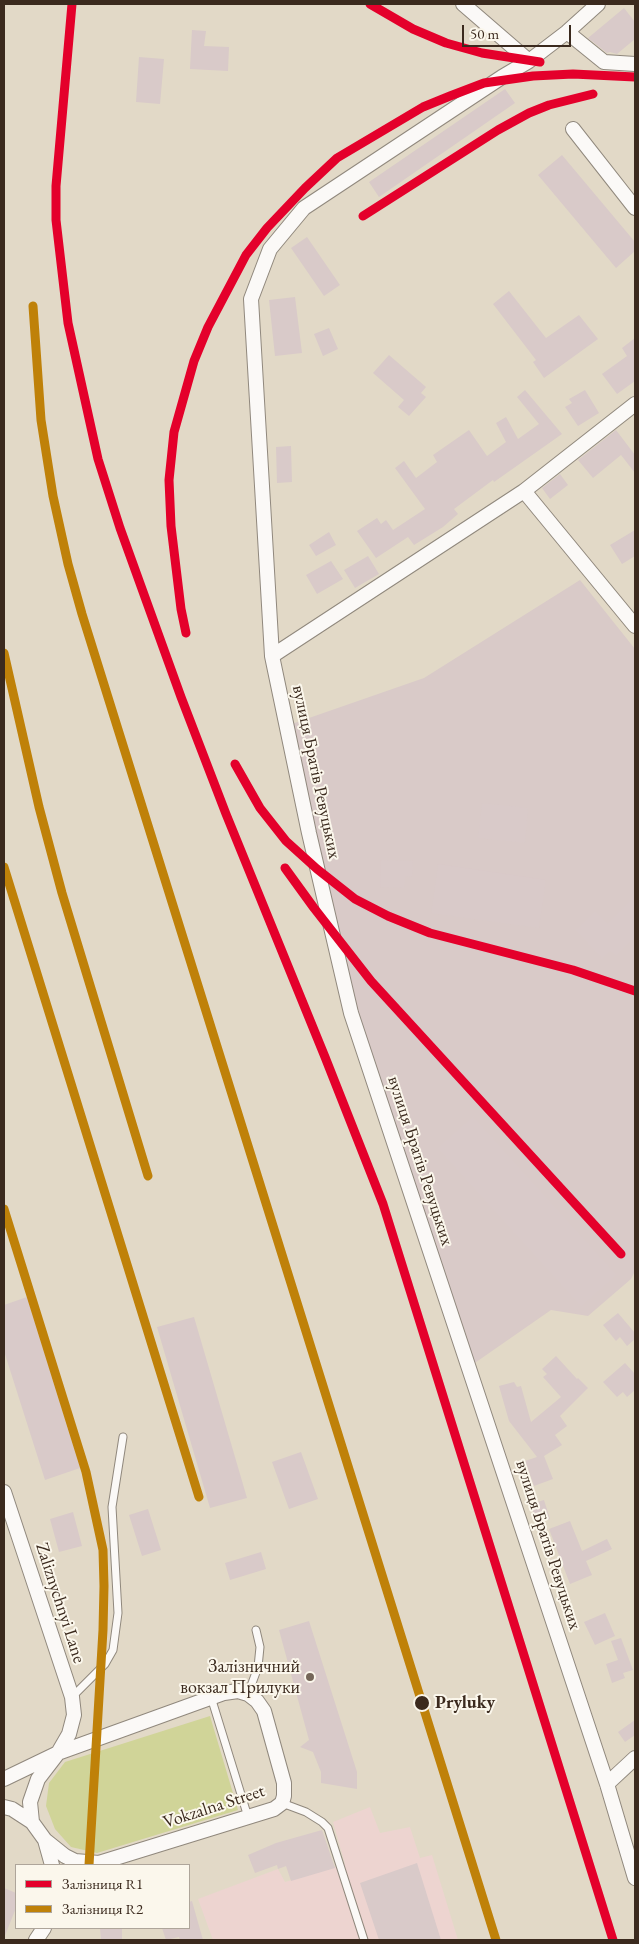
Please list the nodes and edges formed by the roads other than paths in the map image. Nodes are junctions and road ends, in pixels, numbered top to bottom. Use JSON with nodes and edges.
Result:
{"nodes":[{"id":1,"x":463,"y":4,"type":"edge"},
{"id":2,"x":598,"y":4,"type":"edge"},
{"id":3,"x":567,"y":32,"type":"junction"},
{"id":4,"x":530,"y":61,"type":"junction"},
{"id":5,"x":635,"y":64,"type":"edge"},
{"id":6,"x":573,"y":129,"type":"dead end"},
{"id":7,"x":635,"y":208,"type":"edge"},
{"id":8,"x":635,"y":404,"type":"edge"},
{"id":9,"x":524,"y":491,"type":"junction"},
{"id":10,"x":635,"y":626,"type":"edge"},
{"id":11,"x":272,"y":656,"type":"junction"},
{"id":12,"x":123,"y":1437,"type":"dead end"},
{"id":13,"x":4,"y":1492,"type":"edge"},
{"id":14,"x":256,"y":1630,"type":"dead end"},
{"id":15,"x":248,"y":1694,"type":"junction"},
{"id":16,"x":72,"y":1697,"type":"junction"},
{"id":17,"x":211,"y":1697,"type":"junction"},
{"id":18,"x":58,"y":1753,"type":"junction"},
{"id":19,"x":635,"y":1758,"type":"edge"},
{"id":20,"x":4,"y":1779,"type":"edge"},
{"id":21,"x":607,"y":1784,"type":"junction"},
{"id":22,"x":282,"y":1803,"type":"junction"},
{"id":23,"x":4,"y":1807,"type":"edge"},
{"id":24,"x":248,"y":1817,"type":"junction"},
{"id":25,"x":32,"y":1822,"type":"junction"},
{"id":26,"x":45,"y":1840,"type":"junction"},
{"id":27,"x":52,"y":1864,"type":"edge"},
{"id":28,"x":98,"y":1864,"type":"edge"},
{"id":29,"x":635,"y":1878,"type":"edge"},
{"id":30,"x":43,"y":1929,"type":"edge"},
{"id":31,"x":36,"y":1940,"type":"edge"},
{"id":32,"x":364,"y":1940,"type":"edge"}],
"edges":[{"from":1,"to":4,"type":"street"},
{"from":2,"to":3,"type":"street","name":"вулиця Братів Ревуцьких"},
{"from":3,"to":4,"type":"street","name":"вулиця Братів Ревуцьких"},
{"from":3,"to":5,"type":"street"},
{"from":4,"to":11,"type":"street","name":"вулиця Братів Ревуцьких"},
{"from":6,"to":7,"type":"street"},
{"from":8,"to":9,"type":"street"},
{"from":9,"to":10,"type":"street"},
{"from":9,"to":11,"type":"street"},
{"from":11,"to":21,"type":"street","name":"вулиця Братів Ревуцьких"},
{"from":12,"to":16,"type":"lane"},
{"from":13,"to":16,"type":"street","name":"Zaliznychnyi Lane"},
{"from":14,"to":15,"type":"lane"},
{"from":15,"to":17,"type":"street"},
{"from":15,"to":22,"type":"street","name":"Vokzalna Street"},
{"from":16,"to":18,"type":"street","name":"Zaliznychnyi Lane"},
{"from":17,"to":18,"type":"street"},
{"from":17,"to":24,"type":"lane"},
{"from":18,"to":20,"type":"street"},
{"from":18,"to":25,"type":"street"},
{"from":19,"to":21,"type":"street"},
{"from":21,"to":29,"type":"street","name":"вулиця Братів Ревуцьких"},
{"from":22,"to":24,"type":"street","name":"Vokzalna Street"},
{"from":22,"to":32,"type":"lane"},
{"from":23,"to":25,"type":"street"},
{"from":24,"to":28,"type":"street","name":"Vokzalna Street"},
{"from":25,"to":26,"type":"street","name":"Vokzalna Street"},
{"from":26,"to":27,"type":"street"},
{"from":26,"to":28,"type":"street","name":"Vokzalna Street"},
{"from":30,"to":31,"type":"street"}]}
